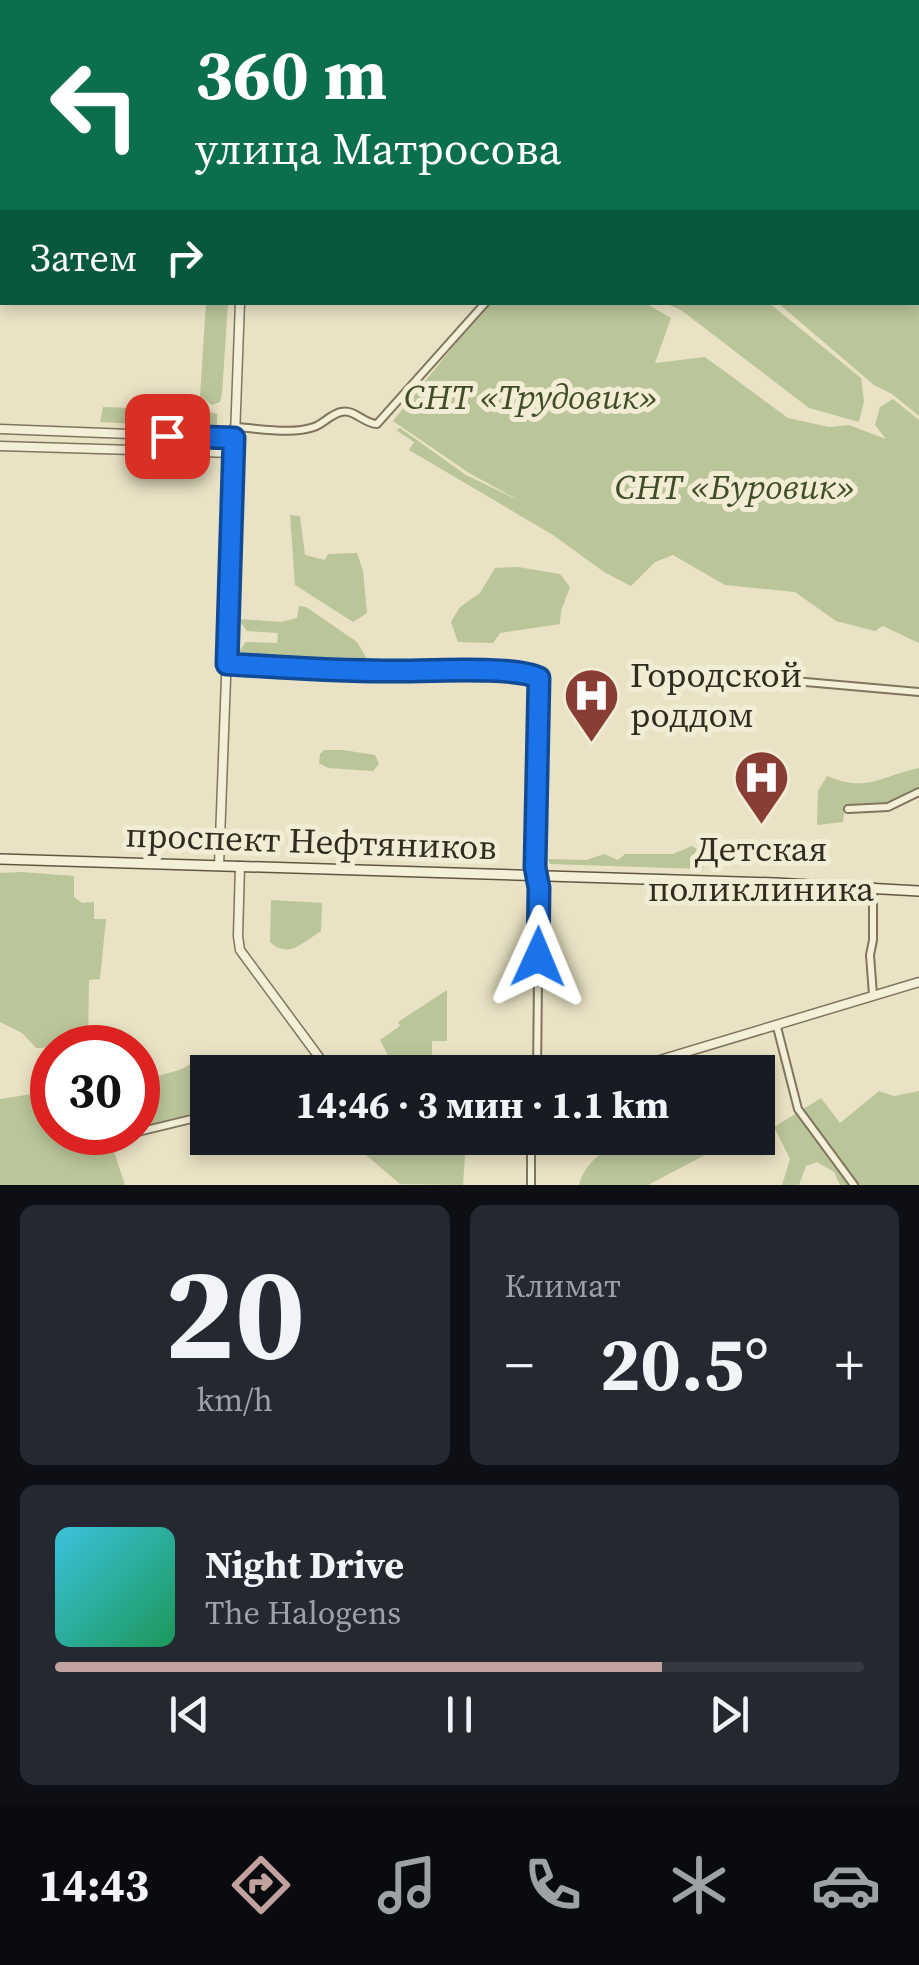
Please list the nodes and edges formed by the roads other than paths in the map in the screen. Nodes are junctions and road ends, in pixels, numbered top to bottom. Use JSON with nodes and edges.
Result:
{"nodes":[{"id":1,"x":240,"y":305,"type":"edge"},
{"id":2,"x":483,"y":305,"type":"edge"},
{"id":3,"x":234,"y":427,"type":"junction"},
{"id":4,"x":0,"y":429,"type":"edge"},
{"id":5,"x":234,"y":438,"type":"junction"},
{"id":6,"x":0,"y":446,"type":"edge"},
{"id":7,"x":233,"y":454,"type":"junction"},
{"id":8,"x":218,"y":605,"type":"dead end"},
{"id":9,"x":229,"y":605,"type":"junction"},
{"id":10,"x":227,"y":664,"type":"junction"},
{"id":11,"x":788,"y":683,"type":"dead end"},
{"id":12,"x":919,"y":692,"type":"edge"},
{"id":13,"x":919,"y":792,"type":"edge"},
{"id":14,"x":848,"y":810,"type":"dead end"},
{"id":15,"x":0,"y":859,"type":"edge"},
{"id":16,"x":220,"y":866,"type":"junction"},
{"id":17,"x":240,"y":866,"type":"junction"},
{"id":18,"x":537,"y":877,"type":"junction"},
{"id":19,"x":872,"y":888,"type":"junction"},
{"id":20,"x":919,"y":891,"type":"edge"},
{"id":21,"x":919,"y":982,"type":"edge"},
{"id":22,"x":873,"y":995,"type":"junction"},
{"id":23,"x":777,"y":1027,"type":"junction"},
{"id":24,"x":316,"y":1055,"type":"edge"},
{"id":25,"x":537,"y":1055,"type":"edge"},
{"id":26,"x":679,"y":1055,"type":"edge"},
{"id":27,"x":190,"y":1119,"type":"edge"},
{"id":28,"x":160,"y":1126,"type":"edge"},
{"id":29,"x":531,"y":1155,"type":"edge"},
{"id":30,"x":530,"y":1185,"type":"edge"},
{"id":31,"x":854,"y":1185,"type":"edge"}],
"edges":[{"from":1,"to":3,"type":"street"},
{"from":2,"to":3,"type":"street"},
{"from":3,"to":5,"type":"street"},
{"from":4,"to":5,"type":"street"},
{"from":5,"to":7,"type":"street"},
{"from":6,"to":7,"type":"street"},
{"from":7,"to":9,"type":"street"},
{"from":8,"to":9,"type":"street"},
{"from":9,"to":10,"type":"street"},
{"from":10,"to":16,"type":"street"},
{"from":10,"to":18,"type":"street"},
{"from":11,"to":12,"type":"street"},
{"from":13,"to":14,"type":"street"},
{"from":15,"to":16,"type":"main road","name":"проспект Нефтяников"},
{"from":16,"to":17,"type":"main road","name":"проспект Нефтяников"},
{"from":17,"to":18,"type":"main road","name":"проспект Нефтяников"},
{"from":17,"to":24,"type":"street"},
{"from":18,"to":19,"type":"main road","name":"проспект Нефтяников"},
{"from":18,"to":25,"type":"street"},
{"from":19,"to":20,"type":"main road","name":"проспект Нефтяников"},
{"from":19,"to":22,"type":"street"},
{"from":21,"to":22,"type":"street"},
{"from":22,"to":23,"type":"street"},
{"from":23,"to":26,"type":"street"},
{"from":23,"to":31,"type":"street"},
{"from":27,"to":28,"type":"street"},
{"from":29,"to":30,"type":"street"}]}
